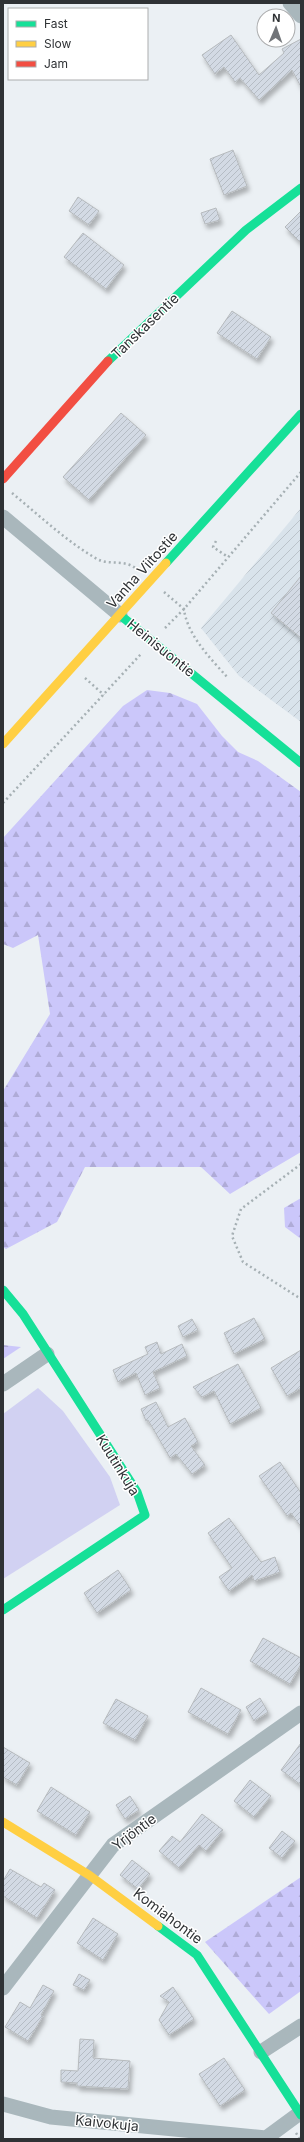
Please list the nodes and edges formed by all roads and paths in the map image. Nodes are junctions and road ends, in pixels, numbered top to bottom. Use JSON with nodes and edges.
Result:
{"nodes":[{"id":1,"x":290,"y":3,"type":"edge"},
{"id":2,"x":301,"y":16,"type":"edge"},
{"id":3,"x":301,"y":188,"type":"edge"},
{"id":4,"x":301,"y":414,"type":"edge"},
{"id":5,"x":301,"y":472,"type":"edge"},
{"id":6,"x":3,"y":480,"type":"edge"},
{"id":7,"x":9,"y":490,"type":"dead end"},
{"id":8,"x":3,"y":517,"type":"edge"},
{"id":9,"x":216,"y":541,"type":"dead end"},
{"id":10,"x":228,"y":557,"type":"junction"},
{"id":11,"x":152,"y":581,"type":"junction"},
{"id":12,"x":184,"y":609,"type":"junction"},
{"id":13,"x":120,"y":615,"type":"junction"},
{"id":14,"x":152,"y":641,"type":"junction"},
{"id":15,"x":73,"y":668,"type":"junction"},
{"id":16,"x":231,"y":682,"type":"dead end"},
{"id":17,"x":104,"y":695,"type":"junction"},
{"id":18,"x":3,"y":744,"type":"edge"},
{"id":19,"x":301,"y":763,"type":"edge"},
{"id":20,"x":3,"y":804,"type":"edge"},
{"id":21,"x":301,"y":1164,"type":"edge"},
{"id":22,"x":3,"y":1290,"type":"edge"},
{"id":23,"x":301,"y":1299,"type":"edge"},
{"id":24,"x":47,"y":1354,"type":"junction"},
{"id":25,"x":3,"y":1384,"type":"edge"},
{"id":26,"x":3,"y":1610,"type":"edge"},
{"id":27,"x":301,"y":1713,"type":"edge"},
{"id":28,"x":3,"y":1822,"type":"edge"},
{"id":29,"x":89,"y":1875,"type":"junction"},
{"id":30,"x":3,"y":1988,"type":"edge"},
{"id":31,"x":301,"y":2026,"type":"edge"},
{"id":32,"x":261,"y":2052,"type":"junction"},
{"id":33,"x":3,"y":2104,"type":"edge"},
{"id":34,"x":296,"y":2116,"type":"edge"},
{"id":35,"x":266,"y":2138,"type":"edge"},
{"id":36,"x":300,"y":2139,"type":"edge"}],
"edges":[{"from":1,"to":2,"type":"street"},
{"from":3,"to":6,"type":"street","name":"Tanskasentie"},
{"from":4,"to":11,"type":"street","name":"Vanha Viitostie"},
{"from":5,"to":10,"type":"path"},
{"from":7,"to":11,"type":"path"},
{"from":8,"to":13,"type":"street","name":"Heinisuontie"},
{"from":9,"to":10,"type":"path"},
{"from":10,"to":12,"type":"path"},
{"from":11,"to":12,"type":"path"},
{"from":11,"to":13,"type":"street","name":"Vanha Viitostie"},
{"from":12,"to":14,"type":"path"},
{"from":12,"to":16,"type":"path"},
{"from":13,"to":14,"type":"street","name":"Heinisuontie"},
{"from":13,"to":15,"type":"street","name":"Vanha Viitostie"},
{"from":14,"to":17,"type":"path"},
{"from":14,"to":19,"type":"street","name":"Heinisuontie"},
{"from":15,"to":17,"type":"path"},
{"from":15,"to":18,"type":"street","name":"Vanha Viitostie"},
{"from":17,"to":20,"type":"path"},
{"from":21,"to":23,"type":"path"},
{"from":22,"to":24,"type":"street","name":"Kuutinkuja"},
{"from":24,"to":25,"type":"street"},
{"from":24,"to":26,"type":"street","name":"Kuutinkuja"},
{"from":27,"to":29,"type":"street","name":"Yrjöntie"},
{"from":28,"to":29,"type":"street","name":"Komiahontie"},
{"from":29,"to":30,"type":"street","name":"Yrjöntie"},
{"from":29,"to":32,"type":"street","name":"Komiahontie"},
{"from":31,"to":32,"type":"street"},
{"from":32,"to":34,"type":"street","name":"Komiahontie"},
{"from":33,"to":35,"type":"street","name":"Kaivokuja"},
{"from":34,"to":35,"type":"street","name":"Kaivokuja"},
{"from":34,"to":36,"type":"path"}]}
